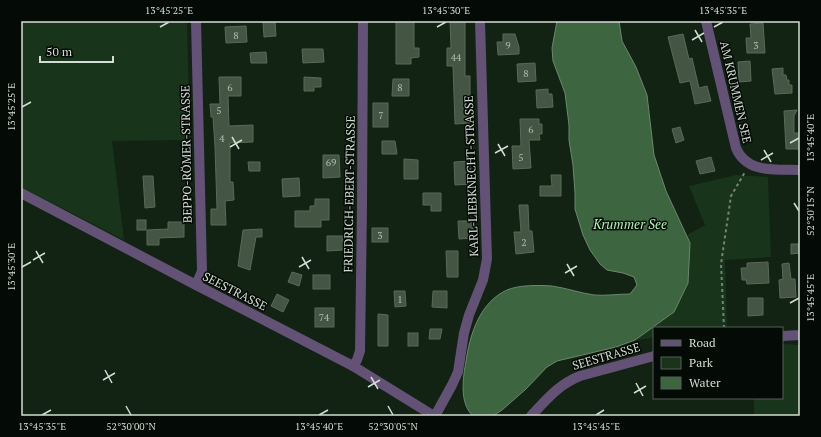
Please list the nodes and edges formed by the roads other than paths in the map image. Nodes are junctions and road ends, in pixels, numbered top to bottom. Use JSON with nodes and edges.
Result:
{"nodes":[{"id":1,"x":196,"y":21,"type":"edge"},
{"id":2,"x":364,"y":21,"type":"edge"},
{"id":3,"x":480,"y":21,"type":"edge"},
{"id":4,"x":706,"y":21,"type":"edge"},
{"id":5,"x":800,"y":170,"type":"edge"},
{"id":6,"x":21,"y":193,"type":"edge"},
{"id":7,"x":196,"y":286,"type":"junction"},
{"id":8,"x":800,"y":335,"type":"edge"},
{"id":9,"x":783,"y":336,"type":"edge"},
{"id":10,"x":653,"y":356,"type":"edge"},
{"id":11,"x":353,"y":366,"type":"junction"},
{"id":12,"x":434,"y":416,"type":"edge"},
{"id":13,"x":531,"y":416,"type":"edge"}],
"edges":[{"from":1,"to":7,"type":"street","name":"BEPPO-RÖMER-STRASSE"},
{"from":2,"to":11,"type":"street","name":"FRIEDRICH-EBERT-STRASSE"},
{"from":3,"to":12,"type":"street","name":"KARL-LIEBKNECHT-STRASSE"},
{"from":4,"to":5,"type":"street","name":"AM KRUMMEN SEE"},
{"from":6,"to":7,"type":"street","name":"SEESTRASSE"},
{"from":7,"to":11,"type":"street","name":"SEESTRASSE"},
{"from":8,"to":9,"type":"street"},
{"from":10,"to":13,"type":"street","name":"SEESTRASSE"},
{"from":11,"to":12,"type":"street","name":"SEESTRASSE"}]}
